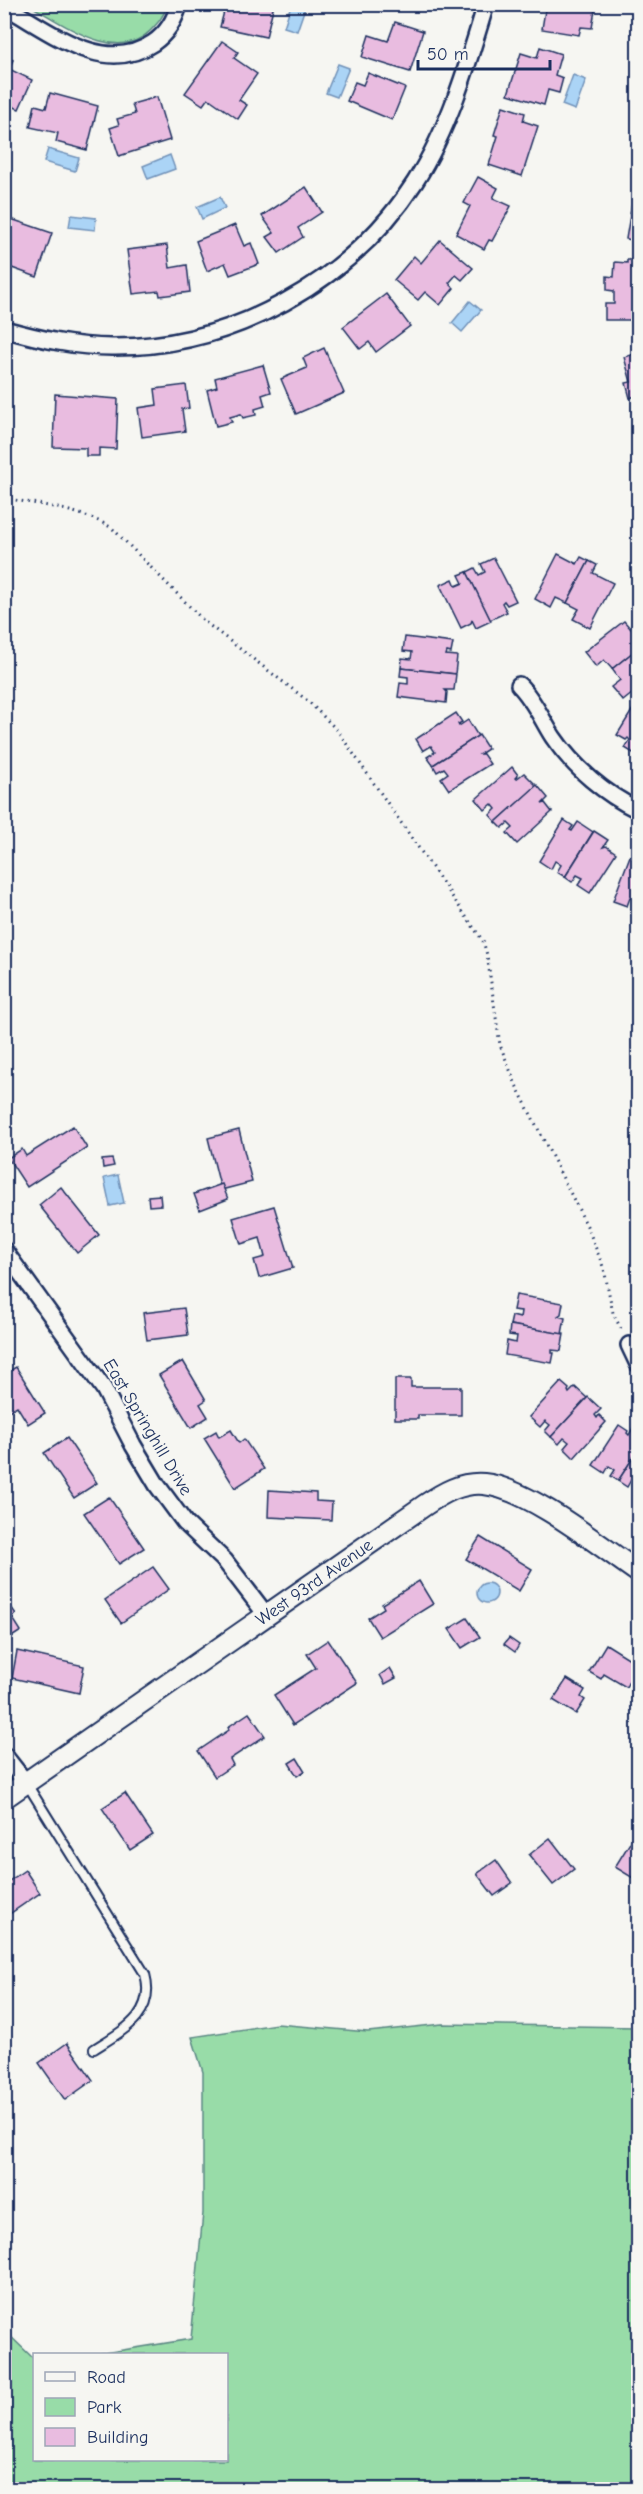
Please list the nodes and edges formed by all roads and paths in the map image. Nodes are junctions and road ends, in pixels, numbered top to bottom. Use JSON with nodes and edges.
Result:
{"nodes":[{"id":1,"x":179,"y":4,"type":"edge"},
{"id":2,"x":486,"y":4,"type":"edge"},
{"id":3,"x":4,"y":6,"type":"edge"},
{"id":4,"x":4,"y":329,"type":"edge"},
{"id":5,"x":4,"y":498,"type":"edge"},
{"id":6,"x":519,"y":686,"type":"dead end"},
{"id":7,"x":639,"y":810,"type":"edge"},
{"id":8,"x":4,"y":1250,"type":"edge"},
{"id":9,"x":629,"y":1346,"type":"joint"},
{"id":10,"x":639,"y":1364,"type":"edge"},
{"id":11,"x":639,"y":1572,"type":"edge"},
{"id":12,"x":267,"y":1616,"type":"junction"},
{"id":13,"x":4,"y":1755,"type":"edge"},
{"id":14,"x":26,"y":1783,"type":"junction"},
{"id":15,"x":4,"y":1798,"type":"edge"},
{"id":16,"x":94,"y":2049,"type":"dead end"}],
"edges":[{"from":1,"to":3,"type":"street"},
{"from":2,"to":4,"type":"street"},
{"from":5,"to":9,"type":"path"},
{"from":6,"to":7,"type":"street"},
{"from":8,"to":12,"type":"street","name":"East Springhill Drive"},
{"from":9,"to":10,"type":"street"},
{"from":11,"to":12,"type":"street","name":"West 93rd Avenue"},
{"from":12,"to":14,"type":"street","name":"West 93rd Avenue"},
{"from":13,"to":14,"type":"street"},
{"from":14,"to":15,"type":"street","name":"West 93rd Avenue"},
{"from":14,"to":16,"type":"lane"}]}
